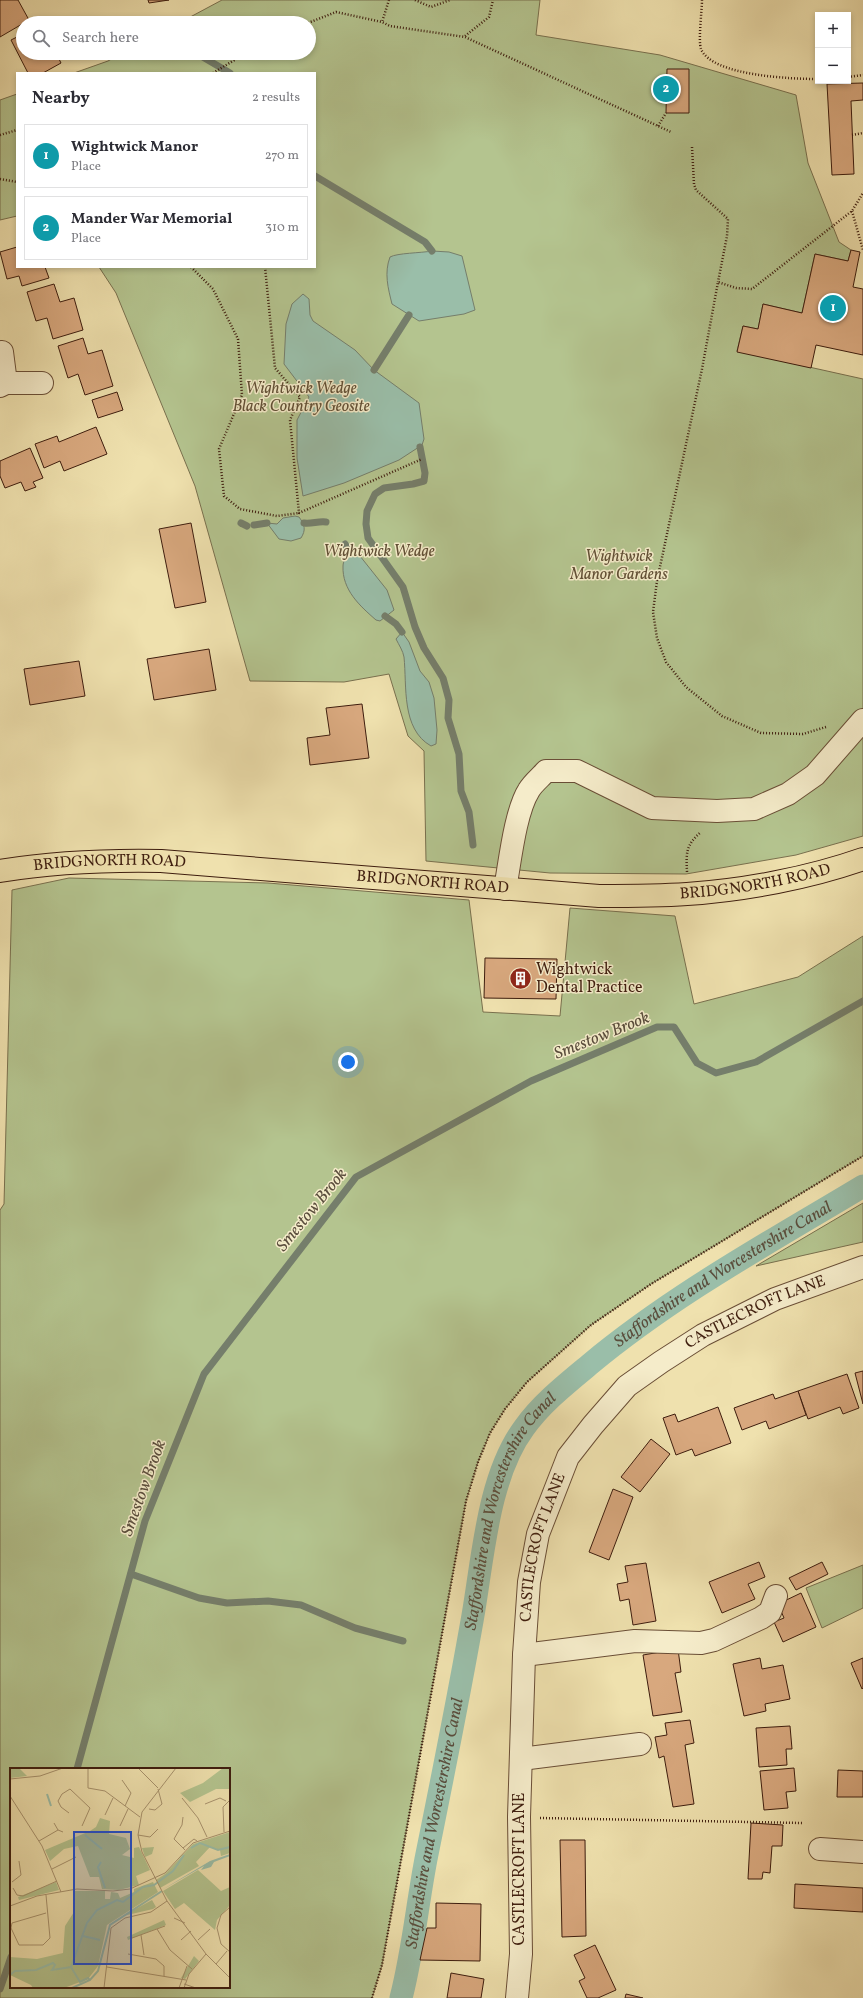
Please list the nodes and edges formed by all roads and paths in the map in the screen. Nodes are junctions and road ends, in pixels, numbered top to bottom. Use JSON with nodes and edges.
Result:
{"nodes":[{"id":1,"x":389,"y":0,"type":"edge"},
{"id":2,"x":416,"y":0,"type":"edge"},
{"id":3,"x":450,"y":0,"type":"edge"},
{"id":4,"x":493,"y":0,"type":"edge"},
{"id":5,"x":702,"y":0,"type":"edge"},
{"id":6,"x":316,"y":20,"type":"edge"},
{"id":7,"x":382,"y":22,"type":"junction"},
{"id":8,"x":465,"y":36,"type":"junction"},
{"id":9,"x":235,"y":60,"type":"edge"},
{"id":10,"x":215,"y":72,"type":"edge"},
{"id":11,"x":863,"y":75,"type":"edge"},
{"id":12,"x":851,"y":76,"type":"edge"},
{"id":13,"x":815,"y":79,"type":"edge"},
{"id":14,"x":666,"y":113,"type":"dead end"},
{"id":15,"x":658,"y":126,"type":"junction"},
{"id":16,"x":16,"y":130,"type":"edge"},
{"id":17,"x":671,"y":132,"type":"dead end"},
{"id":18,"x":863,"y":133,"type":"edge"},
{"id":19,"x":0,"y":135,"type":"edge"},
{"id":20,"x":852,"y":135,"type":"dead end"},
{"id":21,"x":692,"y":147,"type":"dead end"},
{"id":22,"x":0,"y":179,"type":"edge"},
{"id":23,"x":16,"y":182,"type":"edge"},
{"id":24,"x":863,"y":192,"type":"edge"},
{"id":25,"x":852,"y":211,"type":"junction"},
{"id":26,"x":863,"y":250,"type":"edge"},
{"id":27,"x":192,"y":268,"type":"edge"},
{"id":28,"x":265,"y":268,"type":"edge"},
{"id":29,"x":718,"y":282,"type":"junction"},
{"id":30,"x":2,"y":352,"type":"dead end"},
{"id":31,"x":42,"y":383,"type":"dead end"},
{"id":32,"x":3,"y":384,"type":"edge"},
{"id":33,"x":422,"y":459,"type":"dead end"},
{"id":34,"x":299,"y":513,"type":"junction"},
{"id":35,"x":863,"y":720,"type":"edge"},
{"id":36,"x":833,"y":725,"type":"dead end"},
{"id":37,"x":863,"y":859,"type":"edge"},
{"id":38,"x":0,"y":871,"type":"edge"},
{"id":39,"x":505,"y":889,"type":"junction"},
{"id":40,"x":863,"y":1266,"type":"edge"},
{"id":41,"x":776,"y":1596,"type":"dead end"},
{"id":42,"x":524,"y":1656,"type":"junction"},
{"id":43,"x":640,"y":1744,"type":"dead end"},
{"id":44,"x":521,"y":1759,"type":"junction"},
{"id":45,"x":519,"y":1817,"type":"junction"},
{"id":46,"x":802,"y":1823,"type":"dead end"},
{"id":47,"x":820,"y":1849,"type":"dead end"},
{"id":48,"x":863,"y":1852,"type":"edge"},
{"id":49,"x":517,"y":1998,"type":"edge"}],
"edges":[{"from":1,"to":7,"type":"path"},
{"from":2,"to":3,"type":"path"},
{"from":4,"to":8,"type":"path"},
{"from":5,"to":13,"type":"path"},
{"from":6,"to":7,"type":"path"},
{"from":7,"to":8,"type":"path"},
{"from":8,"to":15,"type":"path"},
{"from":9,"to":10,"type":"path"},
{"from":11,"to":12,"type":"path"},
{"from":14,"to":15,"type":"path"},
{"from":15,"to":17,"type":"path"},
{"from":16,"to":19,"type":"path"},
{"from":18,"to":20,"type":"path"},
{"from":21,"to":29,"type":"path"},
{"from":22,"to":23,"type":"path"},
{"from":24,"to":25,"type":"path"},
{"from":25,"to":26,"type":"path"},
{"from":25,"to":29,"type":"path"},
{"from":27,"to":34,"type":"path"},
{"from":28,"to":34,"type":"path"},
{"from":29,"to":36,"type":"path"},
{"from":30,"to":32,"type":"street"},
{"from":31,"to":32,"type":"street"},
{"from":33,"to":34,"type":"path"},
{"from":35,"to":39,"type":"street"},
{"from":37,"to":39,"type":"highway","name":"BRIDGNORTH ROAD"},
{"from":38,"to":39,"type":"highway","name":"BRIDGNORTH ROAD"},
{"from":40,"to":42,"type":"street","name":"CASTLECROFT LANE"},
{"from":41,"to":42,"type":"street"},
{"from":42,"to":44,"type":"street","name":"CASTLECROFT LANE"},
{"from":43,"to":44,"type":"street"},
{"from":44,"to":45,"type":"street","name":"CASTLECROFT LANE"},
{"from":45,"to":46,"type":"path"},
{"from":45,"to":49,"type":"street","name":"CASTLECROFT LANE"},
{"from":47,"to":48,"type":"street"}]}
